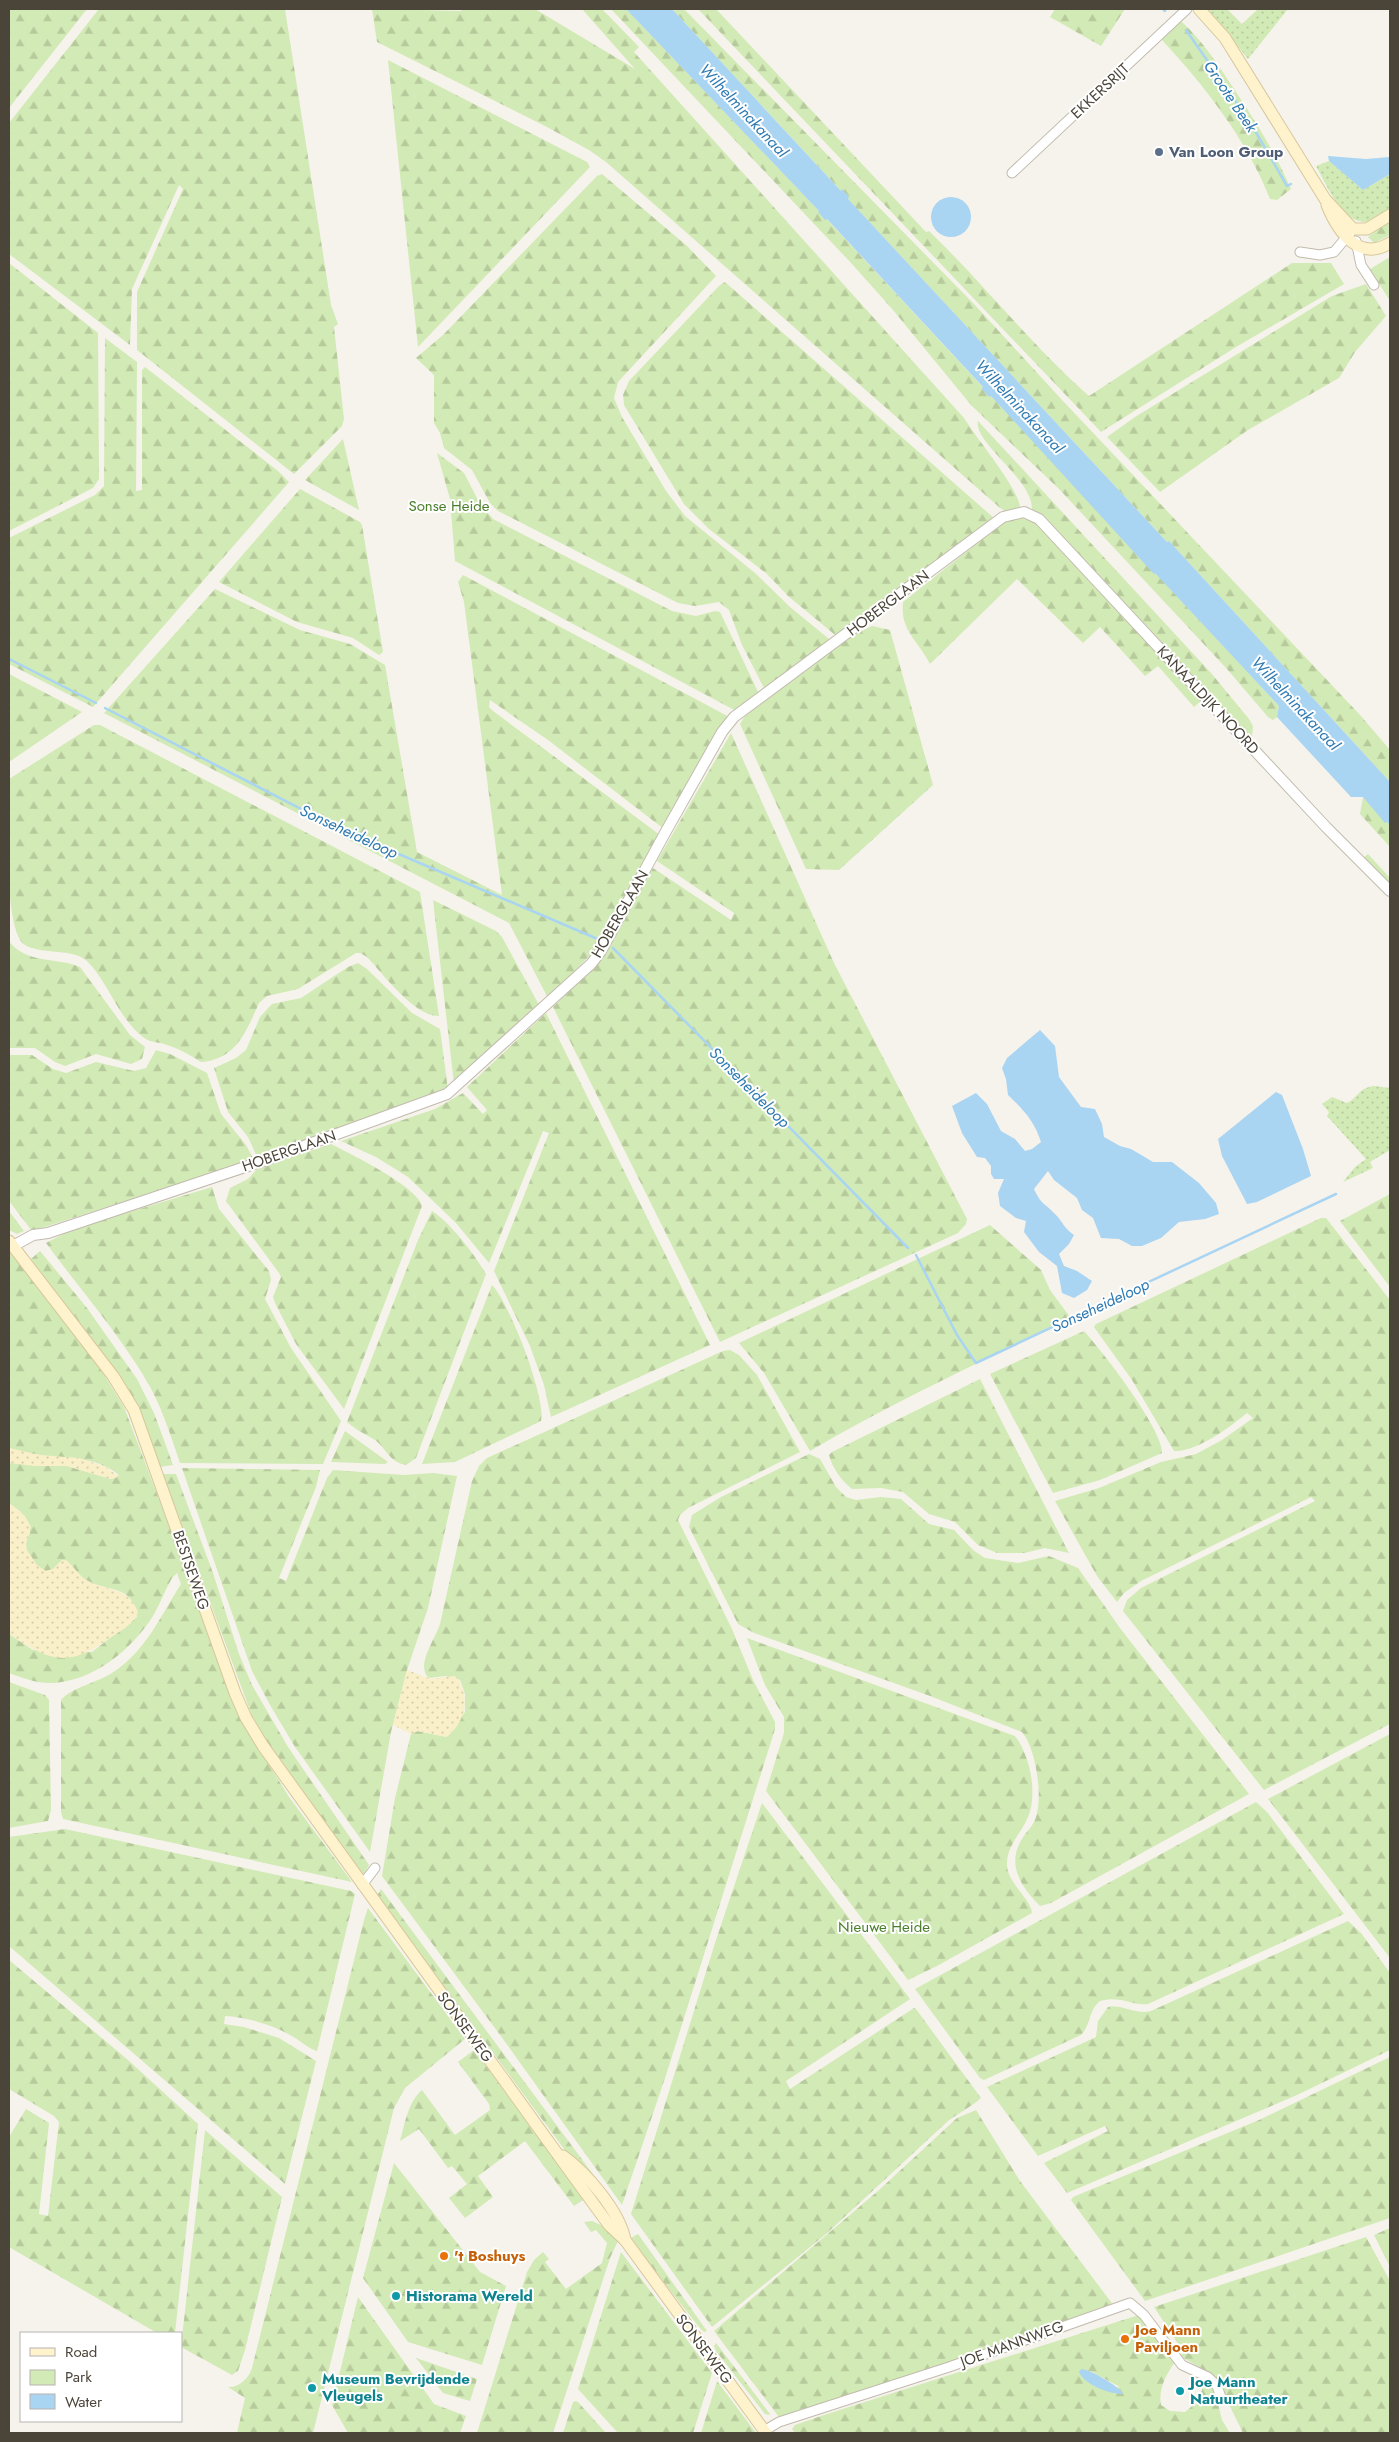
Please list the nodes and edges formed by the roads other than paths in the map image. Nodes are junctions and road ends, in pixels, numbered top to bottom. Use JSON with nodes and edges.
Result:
{"nodes":[{"id":1,"x":1187,"y":9,"type":"edge"},
{"id":2,"x":1199,"y":9,"type":"edge"},
{"id":3,"x":1012,"y":173,"type":"dead end"},
{"id":4,"x":1390,"y":215,"type":"edge"},
{"id":5,"x":1350,"y":233,"type":"junction"},
{"id":6,"x":1390,"y":243,"type":"edge"},
{"id":7,"x":1357,"y":246,"type":"junction"},
{"id":8,"x":1300,"y":252,"type":"dead end"},
{"id":9,"x":1374,"y":285,"type":"dead end"},
{"id":10,"x":1024,"y":512,"type":"joint"},
{"id":11,"x":1390,"y":891,"type":"edge"},
{"id":12,"x":11,"y":1243,"type":"edge"},
{"id":13,"x":375,"y":1868,"type":"dead end"},
{"id":14,"x":362,"y":1885,"type":"junction"},
{"id":15,"x":373,"y":1900,"type":"joint"},
{"id":16,"x":1222,"y":2400,"type":"dead end"},
{"id":17,"x":765,"y":2432,"type":"edge"}],
"edges":[{"from":1,"to":3,"type":"street","name":"EKKERSRIJT"},
{"from":2,"to":5,"type":"main road"},
{"from":4,"to":5,"type":"main road"},
{"from":5,"to":7,"type":"main road"},
{"from":5,"to":8,"type":"street"},
{"from":6,"to":7,"type":"main road"},
{"from":7,"to":9,"type":"street"},
{"from":10,"to":11,"type":"street","name":"KANAALDIJK NOORD"},
{"from":10,"to":12,"type":"street","name":"HOBERGLAAN"},
{"from":12,"to":14,"type":"main road","name":"BESTSEWEG"},
{"from":13,"to":14,"type":"street"},
{"from":14,"to":15,"type":"main road","name":"BESTSEWEG"},
{"from":15,"to":17,"type":"main road","name":"SONSEWEG"},
{"from":16,"to":17,"type":"street","name":"JOE MANNWEG"}]}
